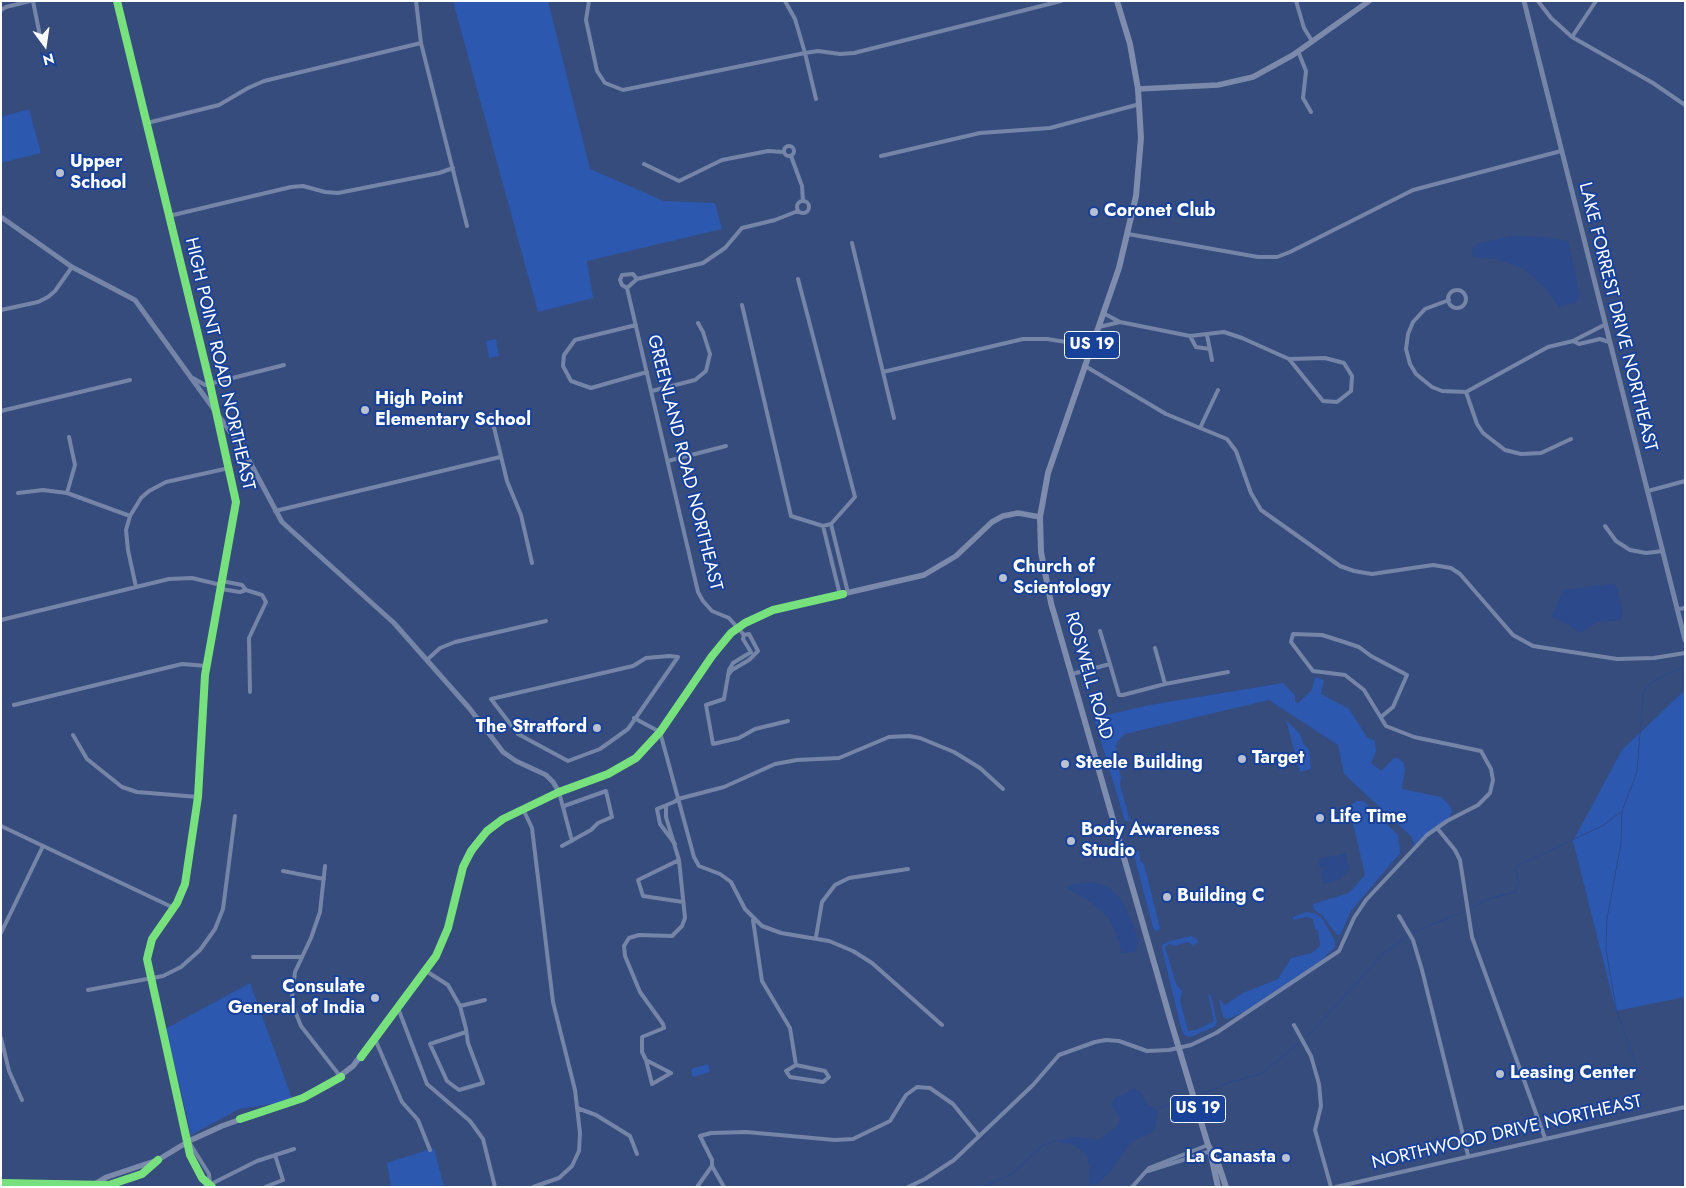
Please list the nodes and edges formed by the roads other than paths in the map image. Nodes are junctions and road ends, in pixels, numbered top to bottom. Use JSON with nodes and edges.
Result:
{"nodes":[{"id":1,"x":31,"y":1,"type":"edge"},
{"id":2,"x":117,"y":1,"type":"edge"},
{"id":3,"x":416,"y":1,"type":"edge"},
{"id":4,"x":589,"y":1,"type":"edge"},
{"id":5,"x":785,"y":1,"type":"edge"},
{"id":6,"x":1061,"y":1,"type":"edge"},
{"id":7,"x":1117,"y":1,"type":"edge"},
{"id":8,"x":1296,"y":1,"type":"edge"},
{"id":9,"x":1369,"y":1,"type":"edge"},
{"id":10,"x":1524,"y":1,"type":"edge"},
{"id":11,"x":1538,"y":1,"type":"edge"},
{"id":12,"x":1596,"y":1,"type":"edge"},
{"id":13,"x":1,"y":10,"type":"edge"},
{"id":14,"x":40,"y":36,"type":"dead end"},
{"id":15,"x":1572,"y":37,"type":"junction"},
{"id":16,"x":1312,"y":42,"type":"junction"},
{"id":17,"x":421,"y":43,"type":"junction"},
{"id":18,"x":1298,"y":51,"type":"junction"},
{"id":19,"x":805,"y":53,"type":"junction"},
{"id":20,"x":1138,"y":90,"type":"junction"},
{"id":21,"x":816,"y":99,"type":"dead end"},
{"id":22,"x":1140,"y":104,"type":"junction"},
{"id":23,"x":1685,"y":105,"type":"edge"},
{"id":24,"x":1311,"y":112,"type":"dead end"},
{"id":25,"x":147,"y":123,"type":"junction"},
{"id":26,"x":1562,"y":151,"type":"junction"},
{"id":27,"x":784,"y":152,"type":"junction"},
{"id":28,"x":791,"y":156,"type":"junction"},
{"id":29,"x":882,"y":156,"type":"dead end"},
{"id":30,"x":644,"y":164,"type":"dead end"},
{"id":31,"x":453,"y":168,"type":"junction"},
{"id":32,"x":803,"y":201,"type":"junction"},
{"id":33,"x":798,"y":211,"type":"junction"},
{"id":34,"x":169,"y":216,"type":"junction"},
{"id":35,"x":1,"y":217,"type":"edge"},
{"id":36,"x":467,"y":226,"type":"dead end"},
{"id":37,"x":1128,"y":234,"type":"junction"},
{"id":38,"x":852,"y":243,"type":"dead end"},
{"id":39,"x":72,"y":267,"type":"junction"},
{"id":40,"x":637,"y":279,"type":"junction"},
{"id":41,"x":798,"y":279,"type":"dead end"},
{"id":42,"x":628,"y":288,"type":"junction"},
{"id":43,"x":1449,"y":300,"type":"junction"},
{"id":44,"x":742,"y":305,"type":"dead end"},
{"id":45,"x":1,"y":310,"type":"edge"},
{"id":46,"x":1103,"y":313,"type":"junction"},
{"id":47,"x":1120,"y":322,"type":"junction"},
{"id":48,"x":636,"y":324,"type":"junction"},
{"id":49,"x":698,"y":324,"type":"dead end"},
{"id":50,"x":1604,"y":325,"type":"junction"},
{"id":51,"x":1098,"y":328,"type":"junction"},
{"id":52,"x":1582,"y":334,"type":"junction"},
{"id":53,"x":1207,"y":335,"type":"junction"},
{"id":54,"x":1190,"y":336,"type":"junction"},
{"id":55,"x":1573,"y":341,"type":"junction"},
{"id":56,"x":1609,"y":342,"type":"junction"},
{"id":57,"x":1585,"y":343,"type":"junction"},
{"id":58,"x":1092,"y":346,"type":"junction"},
{"id":59,"x":1210,"y":349,"type":"junction"},
{"id":60,"x":1289,"y":359,"type":"junction"},
{"id":61,"x":1212,"y":360,"type":"dead end"},
{"id":62,"x":284,"y":365,"type":"dead end"},
{"id":63,"x":1085,"y":366,"type":"junction"},
{"id":64,"x":647,"y":372,"type":"junction"},
{"id":65,"x":883,"y":372,"type":"junction"},
{"id":66,"x":192,"y":377,"type":"junction"},
{"id":67,"x":130,"y":380,"type":"dead end"},
{"id":68,"x":210,"y":384,"type":"junction"},
{"id":69,"x":1218,"y":390,"type":"dead end"},
{"id":70,"x":652,"y":391,"type":"junction"},
{"id":71,"x":1466,"y":392,"type":"junction"},
{"id":72,"x":1,"y":411,"type":"edge"},
{"id":73,"x":217,"y":412,"type":"junction"},
{"id":74,"x":491,"y":416,"type":"dead end"},
{"id":75,"x":894,"y":418,"type":"dead end"},
{"id":76,"x":1200,"y":428,"type":"junction"},
{"id":77,"x":69,"y":437,"type":"dead end"},
{"id":78,"x":1571,"y":438,"type":"dead end"},
{"id":79,"x":726,"y":446,"type":"dead end"},
{"id":80,"x":500,"y":457,"type":"junction"},
{"id":81,"x":668,"y":461,"type":"junction"},
{"id":82,"x":228,"y":468,"type":"junction"},
{"id":83,"x":1685,"y":481,"type":"edge"},
{"id":84,"x":1648,"y":491,"type":"junction"},
{"id":85,"x":18,"y":493,"type":"dead end"},
{"id":86,"x":68,"y":493,"type":"junction"},
{"id":87,"x":275,"y":511,"type":"junction"},
{"id":88,"x":130,"y":516,"type":"junction"},
{"id":89,"x":1040,"y":517,"type":"junction"},
{"id":90,"x":831,"y":524,"type":"junction"},
{"id":91,"x":823,"y":526,"type":"junction"},
{"id":92,"x":1605,"y":526,"type":"dead end"},
{"id":93,"x":1663,"y":550,"type":"junction"},
{"id":94,"x":532,"y":563,"type":"dead end"},
{"id":95,"x":221,"y":585,"type":"junction"},
{"id":96,"x":136,"y":587,"type":"junction"},
{"id":97,"x":246,"y":590,"type":"junction"},
{"id":98,"x":848,"y":593,"type":"junction"},
{"id":99,"x":840,"y":595,"type":"junction"},
{"id":100,"x":1682,"y":609,"type":"edge"},
{"id":101,"x":2,"y":619,"type":"edge"},
{"id":102,"x":546,"y":621,"type":"dead end"},
{"id":103,"x":738,"y":628,"type":"junction"},
{"id":104,"x":1100,"y":631,"type":"dead end"},
{"id":105,"x":744,"y":635,"type":"junction"},
{"id":106,"x":1685,"y":640,"type":"edge"},
{"id":107,"x":1155,"y":648,"type":"dead end"},
{"id":108,"x":1685,"y":653,"type":"edge"},
{"id":109,"x":428,"y":659,"type":"junction"},
{"id":110,"x":1110,"y":664,"type":"junction"},
{"id":111,"x":207,"y":666,"type":"junction"},
{"id":112,"x":1228,"y":672,"type":"dead end"},
{"id":113,"x":1072,"y":674,"type":"junction"},
{"id":114,"x":728,"y":675,"type":"junction"},
{"id":115,"x":1165,"y":684,"type":"junction"},
{"id":116,"x":250,"y":692,"type":"dead end"},
{"id":117,"x":14,"y":705,"type":"dead end"},
{"id":118,"x":1381,"y":717,"type":"junction"},
{"id":119,"x":634,"y":718,"type":"junction"},
{"id":120,"x":788,"y":721,"type":"dead end"},
{"id":121,"x":660,"y":732,"type":"junction"},
{"id":122,"x":72,"y":735,"type":"dead end"},
{"id":123,"x":1003,"y":789,"type":"dead end"},
{"id":124,"x":560,"y":792,"type":"junction"},
{"id":125,"x":198,"y":797,"type":"junction"},
{"id":126,"x":678,"y":799,"type":"junction"},
{"id":127,"x":564,"y":806,"type":"junction"},
{"id":128,"x":666,"y":806,"type":"junction"},
{"id":129,"x":523,"y":809,"type":"junction"},
{"id":130,"x":235,"y":816,"type":"dead end"},
{"id":131,"x":1,"y":826,"type":"edge"},
{"id":132,"x":1437,"y":828,"type":"junction"},
{"id":133,"x":572,"y":841,"type":"junction"},
{"id":134,"x":675,"y":844,"type":"junction"},
{"id":135,"x":43,"y":846,"type":"junction"},
{"id":136,"x":562,"y":846,"type":"dead end"},
{"id":137,"x":679,"y":860,"type":"junction"},
{"id":138,"x":325,"y":866,"type":"dead end"},
{"id":139,"x":908,"y":869,"type":"dead end"},
{"id":140,"x":283,"y":871,"type":"dead end"},
{"id":141,"x":324,"y":879,"type":"junction"},
{"id":142,"x":683,"y":902,"type":"junction"},
{"id":143,"x":174,"y":908,"type":"junction"},
{"id":144,"x":1399,"y":916,"type":"dead end"},
{"id":145,"x":753,"y":920,"type":"junction"},
{"id":146,"x":1,"y":933,"type":"edge"},
{"id":147,"x":816,"y":937,"type":"junction"},
{"id":148,"x":253,"y":956,"type":"dead end"},
{"id":149,"x":302,"y":957,"type":"junction"},
{"id":150,"x":426,"y":971,"type":"junction"},
{"id":151,"x":150,"y":977,"type":"junction"},
{"id":152,"x":88,"y":990,"type":"dead end"},
{"id":153,"x":485,"y":1000,"type":"dead end"},
{"id":154,"x":460,"y":1006,"type":"junction"},
{"id":155,"x":398,"y":1008,"type":"junction"},
{"id":156,"x":942,"y":1025,"type":"dead end"},
{"id":157,"x":1294,"y":1025,"type":"dead end"},
{"id":158,"x":466,"y":1032,"type":"junction"},
{"id":159,"x":1,"y":1038,"type":"edge"},
{"id":160,"x":375,"y":1039,"type":"junction"},
{"id":161,"x":1179,"y":1048,"type":"junction"},
{"id":162,"x":646,"y":1060,"type":"junction"},
{"id":163,"x":796,"y":1065,"type":"junction"},
{"id":164,"x":341,"y":1077,"type":"junction"},
{"id":165,"x":22,"y":1100,"type":"dead end"},
{"id":166,"x":1685,"y":1107,"type":"edge"},
{"id":167,"x":577,"y":1108,"type":"junction"},
{"id":168,"x":979,"y":1136,"type":"junction"},
{"id":169,"x":1545,"y":1138,"type":"junction"},
{"id":170,"x":189,"y":1142,"type":"junction"},
{"id":171,"x":1210,"y":1148,"type":"junction"},
{"id":172,"x":294,"y":1149,"type":"dead end"},
{"id":173,"x":430,"y":1150,"type":"dead end"},
{"id":174,"x":637,"y":1154,"type":"dead end"},
{"id":175,"x":275,"y":1155,"type":"junction"},
{"id":176,"x":1468,"y":1155,"type":"junction"},
{"id":177,"x":1181,"y":1157,"type":"junction"},
{"id":178,"x":712,"y":1166,"type":"junction"},
{"id":179,"x":1,"y":1182,"type":"edge"},
{"id":180,"x":211,"y":1185,"type":"edge"},
{"id":181,"x":95,"y":1186,"type":"edge"},
{"id":182,"x":205,"y":1187,"type":"edge"},
{"id":183,"x":265,"y":1187,"type":"edge"},
{"id":184,"x":494,"y":1187,"type":"edge"},
{"id":185,"x":533,"y":1187,"type":"edge"},
{"id":186,"x":697,"y":1187,"type":"edge"},
{"id":187,"x":724,"y":1187,"type":"edge"},
{"id":188,"x":908,"y":1187,"type":"edge"},
{"id":189,"x":1132,"y":1187,"type":"edge"},
{"id":190,"x":1218,"y":1187,"type":"edge"},
{"id":191,"x":1226,"y":1187,"type":"edge"},
{"id":192,"x":1330,"y":1187,"type":"edge"},
{"id":193,"x":1336,"y":1187,"type":"edge"}],
"edges":[{"from":1,"to":13,"type":"street"},
{"from":1,"to":14,"type":"street"},
{"from":2,"to":25,"type":"street","name":"HIGH POINT ROAD NORTHEAST"},
{"from":3,"to":17,"type":"street"},
{"from":4,"to":19,"type":"street"},
{"from":5,"to":19,"type":"street"},
{"from":6,"to":19,"type":"street"},
{"from":7,"to":20,"type":"main road","name":"ROSWELL ROAD","number":"US 19"},
{"from":8,"to":16,"type":"street"},
{"from":9,"to":16,"type":"main road"},
{"from":10,"to":26,"type":"street","name":"LAKE FORREST DRIVE NORTHEAST"},
{"from":11,"to":15,"type":"street"},
{"from":12,"to":15,"type":"street"},
{"from":15,"to":23,"type":"street"},
{"from":16,"to":18,"type":"main road"},
{"from":17,"to":25,"type":"street"},
{"from":17,"to":31,"type":"street"},
{"from":18,"to":20,"type":"main road"},
{"from":18,"to":24,"type":"street"},
{"from":19,"to":21,"type":"street"},
{"from":20,"to":22,"type":"main road","name":"ROSWELL ROAD","number":"US 19"},
{"from":22,"to":29,"type":"street"},
{"from":22,"to":37,"type":"main road","name":"ROSWELL ROAD","number":"US 19"},
{"from":25,"to":34,"type":"street","name":"HIGH POINT ROAD NORTHEAST"},
{"from":26,"to":37,"type":"street"},
{"from":26,"to":50,"type":"street","name":"LAKE FORREST DRIVE NORTHEAST"},
{"from":27,"to":28,"type":"street"},
{"from":27,"to":28,"type":"street"},
{"from":27,"to":30,"type":"street"},
{"from":28,"to":32,"type":"street"},
{"from":31,"to":34,"type":"street"},
{"from":31,"to":36,"type":"street"},
{"from":32,"to":33,"type":"street"},
{"from":32,"to":33,"type":"street"},
{"from":33,"to":40,"type":"street"},
{"from":34,"to":68,"type":"street","name":"HIGH POINT ROAD NORTHEAST"},
{"from":35,"to":39,"type":"street"},
{"from":37,"to":46,"type":"main road","name":"ROSWELL ROAD","number":"US 19"},
{"from":38,"to":65,"type":"street"},
{"from":39,"to":45,"type":"street"},
{"from":39,"to":66,"type":"street"},
{"from":40,"to":42,"type":"street"},
{"from":40,"to":42,"type":"street","name":"GREENLAND ROAD NORTHEAST"},
{"from":41,"to":90,"type":"street"},
{"from":42,"to":48,"type":"street","name":"GREENLAND ROAD NORTHEAST"},
{"from":43,"to":43,"type":"street"},
{"from":43,"to":71,"type":"street"},
{"from":44,"to":91,"type":"street"},
{"from":46,"to":47,"type":"street"},
{"from":46,"to":51,"type":"main road","name":"ROSWELL ROAD","number":"US 19"},
{"from":47,"to":51,"type":"street"},
{"from":47,"to":54,"type":"street"},
{"from":48,"to":64,"type":"street","name":"GREENLAND ROAD NORTHEAST"},
{"from":48,"to":64,"type":"street"},
{"from":49,"to":70,"type":"street"},
{"from":50,"to":52,"type":"street"},
{"from":50,"to":56,"type":"street","name":"LAKE FORREST DRIVE NORTHEAST"},
{"from":51,"to":58,"type":"main road","name":"ROSWELL ROAD","number":"US 19"},
{"from":52,"to":55,"type":"street"},
{"from":52,"to":57,"type":"street"},
{"from":53,"to":54,"type":"street"},
{"from":53,"to":59,"type":"street"},
{"from":53,"to":60,"type":"street"},
{"from":54,"to":59,"type":"street"},
{"from":55,"to":57,"type":"street"},
{"from":55,"to":71,"type":"street"},
{"from":56,"to":57,"type":"street"},
{"from":56,"to":84,"type":"street","name":"LAKE FORREST DRIVE NORTHEAST"},
{"from":58,"to":63,"type":"main road","name":"ROSWELL ROAD","number":"US 19"},
{"from":58,"to":65,"type":"street"},
{"from":59,"to":61,"type":"street"},
{"from":60,"to":60,"type":"street"},
{"from":62,"to":68,"type":"street"},
{"from":63,"to":76,"type":"street"},
{"from":63,"to":89,"type":"main road","name":"ROSWELL ROAD","number":"US 19"},
{"from":64,"to":70,"type":"street","name":"GREENLAND ROAD NORTHEAST"},
{"from":65,"to":75,"type":"street"},
{"from":66,"to":68,"type":"street"},
{"from":66,"to":73,"type":"street"},
{"from":67,"to":72,"type":"street"},
{"from":68,"to":73,"type":"street","name":"HIGH POINT ROAD NORTHEAST"},
{"from":69,"to":76,"type":"street"},
{"from":70,"to":81,"type":"street","name":"GREENLAND ROAD NORTHEAST"},
{"from":71,"to":78,"type":"street"},
{"from":73,"to":82,"type":"street","name":"HIGH POINT ROAD NORTHEAST"},
{"from":73,"to":87,"type":"street"},
{"from":74,"to":80,"type":"street"},
{"from":76,"to":108,"type":"street"},
{"from":77,"to":86,"type":"street"},
{"from":79,"to":81,"type":"street"},
{"from":80,"to":87,"type":"street"},
{"from":80,"to":94,"type":"street"},
{"from":81,"to":103,"type":"street","name":"GREENLAND ROAD NORTHEAST"},
{"from":82,"to":88,"type":"street"},
{"from":82,"to":95,"type":"street","name":"HIGH POINT ROAD NORTHEAST"},
{"from":83,"to":84,"type":"street"},
{"from":84,"to":93,"type":"street","name":"LAKE FORREST DRIVE NORTHEAST"},
{"from":85,"to":86,"type":"street"},
{"from":86,"to":88,"type":"street"},
{"from":87,"to":109,"type":"street"},
{"from":88,"to":96,"type":"street"},
{"from":89,"to":98,"type":"main road"},
{"from":89,"to":113,"type":"main road","name":"ROSWELL ROAD","number":"US 19"},
{"from":90,"to":91,"type":"street"},
{"from":90,"to":98,"type":"street"},
{"from":91,"to":99,"type":"street"},
{"from":92,"to":93,"type":"street"},
{"from":93,"to":100,"type":"street","name":"LAKE FORREST DRIVE NORTHEAST"},
{"from":95,"to":96,"type":"street"},
{"from":95,"to":97,"type":"street"},
{"from":95,"to":97,"type":"street"},
{"from":95,"to":111,"type":"street","name":"HIGH POINT ROAD NORTHEAST"},
{"from":96,"to":101,"type":"street"},
{"from":97,"to":116,"type":"street"},
{"from":98,"to":99,"type":"main road"},
{"from":99,"to":103,"type":"main road"},
{"from":100,"to":106,"type":"street","name":"LAKE FORREST DRIVE NORTHEAST"},
{"from":102,"to":109,"type":"street"},
{"from":103,"to":105,"type":"street","name":"GREENLAND ROAD NORTHEAST"},
{"from":103,"to":121,"type":"main road"},
{"from":104,"to":110,"type":"street"},
{"from":105,"to":114,"type":"street"},
{"from":105,"to":114,"type":"street","name":"GREENLAND ROAD NORTHEAST"},
{"from":107,"to":115,"type":"street"},
{"from":109,"to":124,"type":"street"},
{"from":110,"to":113,"type":"street"},
{"from":110,"to":115,"type":"street"},
{"from":111,"to":117,"type":"street"},
{"from":111,"to":125,"type":"street","name":"HIGH POINT ROAD NORTHEAST"},
{"from":112,"to":115,"type":"street"},
{"from":113,"to":161,"type":"main road","name":"ROSWELL ROAD","number":"US 19"},
{"from":114,"to":120,"type":"street"},
{"from":118,"to":118,"type":"street"},
{"from":118,"to":132,"type":"street"},
{"from":119,"to":119,"type":"street"},
{"from":119,"to":121,"type":"street"},
{"from":121,"to":124,"type":"main road"},
{"from":121,"to":126,"type":"street"},
{"from":122,"to":125,"type":"street"},
{"from":123,"to":126,"type":"street"},
{"from":124,"to":127,"type":"street"},
{"from":124,"to":129,"type":"main road"},
{"from":125,"to":143,"type":"street","name":"HIGH POINT ROAD NORTHEAST"},
{"from":126,"to":128,"type":"street"},
{"from":126,"to":145,"type":"street"},
{"from":127,"to":133,"type":"street"},
{"from":127,"to":133,"type":"street"},
{"from":128,"to":134,"type":"street"},
{"from":128,"to":134,"type":"street"},
{"from":129,"to":150,"type":"main road"},
{"from":129,"to":167,"type":"street"},
{"from":130,"to":151,"type":"street"},
{"from":131,"to":135,"type":"street"},
{"from":132,"to":161,"type":"street"},
{"from":132,"to":169,"type":"street"},
{"from":133,"to":136,"type":"street"},
{"from":134,"to":137,"type":"street"},
{"from":135,"to":143,"type":"street"},
{"from":135,"to":146,"type":"street"},
{"from":137,"to":142,"type":"street"},
{"from":137,"to":142,"type":"street"},
{"from":138,"to":141,"type":"street"},
{"from":139,"to":147,"type":"street"},
{"from":140,"to":141,"type":"street"},
{"from":141,"to":149,"type":"street"},
{"from":142,"to":162,"type":"street"},
{"from":143,"to":151,"type":"street","name":"HIGH POINT ROAD NORTHEAST"},
{"from":144,"to":176,"type":"street"},
{"from":145,"to":147,"type":"street"},
{"from":145,"to":163,"type":"street"},
{"from":147,"to":156,"type":"street"},
{"from":148,"to":149,"type":"street"},
{"from":149,"to":164,"type":"street"},
{"from":150,"to":154,"type":"street"},
{"from":150,"to":155,"type":"main road"},
{"from":151,"to":152,"type":"street"},
{"from":151,"to":170,"type":"street","name":"HIGH POINT ROAD NORTHEAST"},
{"from":153,"to":154,"type":"street"},
{"from":154,"to":158,"type":"street"},
{"from":155,"to":160,"type":"main road"},
{"from":155,"to":184,"type":"street"},
{"from":157,"to":192,"type":"street"},
{"from":158,"to":158,"type":"street"},
{"from":159,"to":165,"type":"street"},
{"from":160,"to":164,"type":"main road"},
{"from":160,"to":173,"type":"street"},
{"from":161,"to":168,"type":"street"},
{"from":161,"to":171,"type":"main road","name":"ROSWELL ROAD","number":"US 19"},
{"from":162,"to":162,"type":"street"},
{"from":163,"to":163,"type":"street"},
{"from":164,"to":170,"type":"main road"},
{"from":166,"to":169,"type":"street","name":"NORTHWOOD DRIVE NORTHEAST"},
{"from":167,"to":174,"type":"street"},
{"from":167,"to":185,"type":"street"},
{"from":168,"to":178,"type":"street"},
{"from":168,"to":188,"type":"street"},
{"from":169,"to":176,"type":"street","name":"NORTHWOOD DRIVE NORTHEAST"},
{"from":170,"to":180,"type":"street"},
{"from":170,"to":180,"type":"street"},
{"from":170,"to":181,"type":"main road"},
{"from":171,"to":177,"type":"street"},
{"from":171,"to":177,"type":"street"},
{"from":171,"to":190,"type":"main road","name":"ROSWELL ROAD","number":"US 19"},
{"from":171,"to":191,"type":"main road","name":"ROSWELL ROAD","number":"US 19"},
{"from":172,"to":175,"type":"street"},
{"from":175,"to":180,"type":"street"},
{"from":175,"to":183,"type":"street"},
{"from":176,"to":193,"type":"street","name":"NORTHWOOD DRIVE NORTHEAST"},
{"from":177,"to":189,"type":"street"},
{"from":178,"to":186,"type":"street"},
{"from":178,"to":187,"type":"street"},
{"from":179,"to":181,"type":"main road"},
{"from":180,"to":182,"type":"street"}]}
